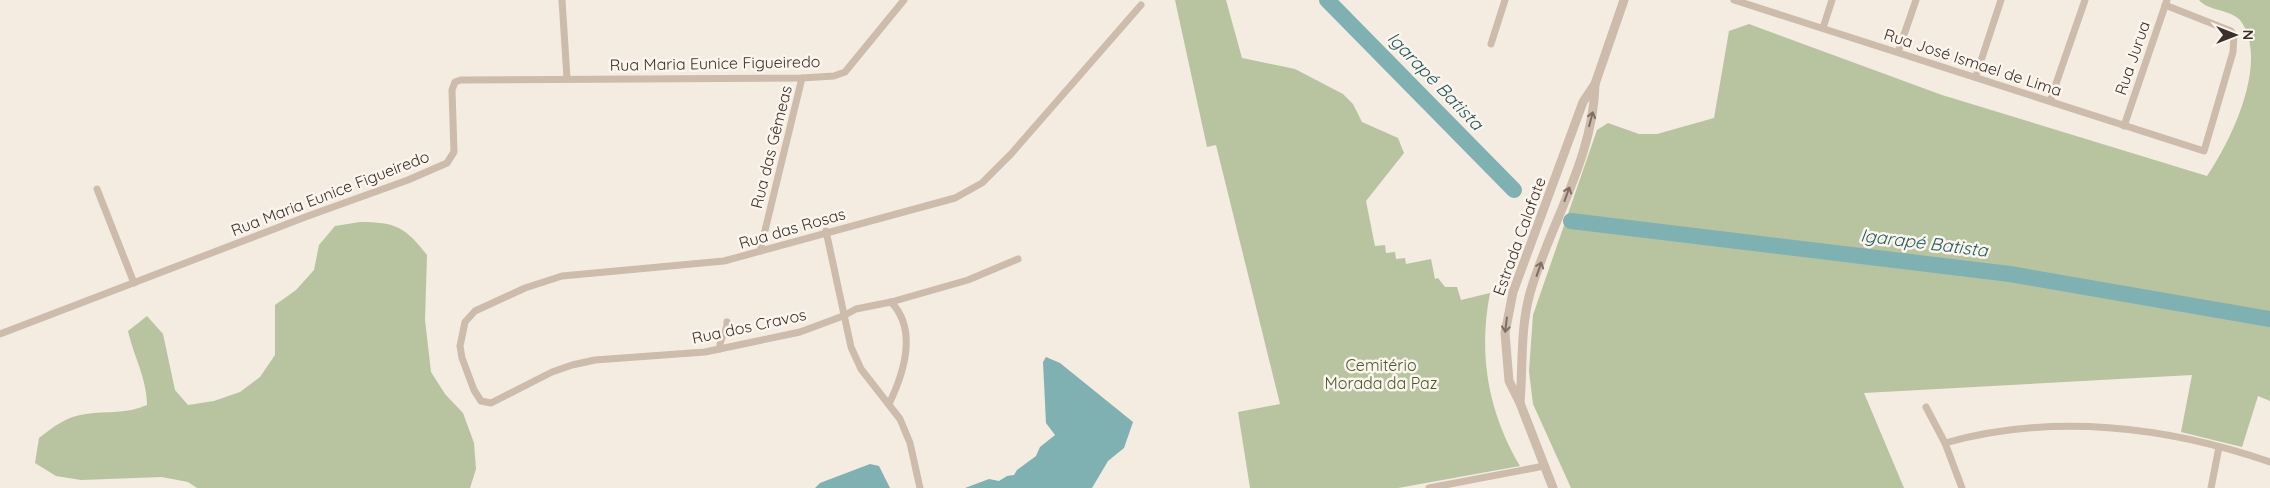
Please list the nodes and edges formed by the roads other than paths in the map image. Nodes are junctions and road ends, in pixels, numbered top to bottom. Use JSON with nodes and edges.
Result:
{"nodes":[{"id":1,"x":562,"y":0,"type":"edge"},
{"id":2,"x":904,"y":0,"type":"edge"},
{"id":3,"x":1505,"y":0,"type":"edge"},
{"id":4,"x":1624,"y":0,"type":"edge"},
{"id":5,"x":1734,"y":0,"type":"edge"},
{"id":6,"x":1832,"y":0,"type":"edge"},
{"id":7,"x":1916,"y":0,"type":"edge"},
{"id":8,"x":2001,"y":0,"type":"edge"},
{"id":9,"x":2085,"y":0,"type":"edge"},
{"id":10,"x":1747,"y":2,"type":"edge"},
{"id":11,"x":2166,"y":2,"type":"edge"},
{"id":12,"x":1141,"y":5,"type":"dead end"},
{"id":13,"x":1823,"y":28,"type":"junction"},
{"id":14,"x":1491,"y":44,"type":"dead end"},
{"id":15,"x":1898,"y":52,"type":"junction"},
{"id":16,"x":1976,"y":76,"type":"junction"},
{"id":17,"x":567,"y":78,"type":"junction"},
{"id":18,"x":802,"y":78,"type":"junction"},
{"id":19,"x":1595,"y":84,"type":"junction"},
{"id":20,"x":2050,"y":101,"type":"junction"},
{"id":21,"x":2124,"y":126,"type":"junction"},
{"id":22,"x":97,"y":189,"type":"dead end"},
{"id":23,"x":826,"y":231,"type":"junction"},
{"id":24,"x":760,"y":251,"type":"junction"},
{"id":25,"x":1018,"y":259,"type":"dead end"},
{"id":26,"x":134,"y":283,"type":"junction"},
{"id":27,"x":891,"y":302,"type":"junction"},
{"id":28,"x":844,"y":316,"type":"junction"},
{"id":29,"x":727,"y":322,"type":"dead end"},
{"id":30,"x":0,"y":334,"type":"edge"},
{"id":31,"x":720,"y":349,"type":"junction"},
{"id":32,"x":485,"y":403,"type":"joint"},
{"id":33,"x":1520,"y":403,"type":"junction"},
{"id":34,"x":889,"y":404,"type":"junction"},
{"id":35,"x":1926,"y":406,"type":"dead end"},
{"id":36,"x":1945,"y":443,"type":"junction"},
{"id":37,"x":2219,"y":447,"type":"junction"},
{"id":38,"x":2270,"y":462,"type":"edge"},
{"id":39,"x":1544,"y":466,"type":"junction"},
{"id":40,"x":920,"y":488,"type":"edge"},
{"id":41,"x":1429,"y":488,"type":"edge"},
{"id":42,"x":1554,"y":488,"type":"edge"},
{"id":43,"x":1962,"y":488,"type":"edge"},
{"id":44,"x":2211,"y":488,"type":"edge"}],
"edges":[{"from":1,"to":17,"type":"street"},
{"from":2,"to":18,"type":"street","name":"Rua Maria Eunice Figueiredo"},
{"from":3,"to":14,"type":"street"},
{"from":4,"to":19,"type":"street","name":"Estrada Calafate"},
{"from":5,"to":10,"type":"street","name":"Rua José Ismael de Lima"},
{"from":6,"to":13,"type":"street"},
{"from":7,"to":15,"type":"street"},
{"from":8,"to":16,"type":"street"},
{"from":9,"to":20,"type":"street"},
{"from":10,"to":13,"type":"street","name":"Rua José Ismael de Lima"},
{"from":11,"to":21,"type":"street","name":"Rua Jurua"},
{"from":11,"to":21,"type":"street","name":"Rua José Ismael de Lima"},
{"from":12,"to":23,"type":"street","name":"Rua das Rosas"},
{"from":13,"to":15,"type":"street","name":"Rua José Ismael de Lima"},
{"from":15,"to":16,"type":"street","name":"Rua José Ismael de Lima"},
{"from":16,"to":20,"type":"street","name":"Rua José Ismael de Lima"},
{"from":17,"to":18,"type":"street","name":"Rua Maria Eunice Figueiredo"},
{"from":17,"to":26,"type":"street","name":"Rua Maria Eunice Figueiredo"},
{"from":18,"to":24,"type":"street","name":"Rua das Gêmeas"},
{"from":33,"to":19,"type":"street","name":"Estrada Calafate","one_way":true},
{"from":19,"to":33,"type":"street","name":"Estrada Calafate","one_way":true},
{"from":20,"to":21,"type":"street","name":"Rua José Ismael de Lima"},
{"from":22,"to":26,"type":"street"},
{"from":23,"to":24,"type":"street","name":"Rua das Rosas"},
{"from":23,"to":28,"type":"street"},
{"from":24,"to":32,"type":"street","name":"Rua das Rosas"},
{"from":25,"to":27,"type":"street","name":"Rua dos Cravos"},
{"from":26,"to":30,"type":"street","name":"Rua Maria Eunice Figueiredo"},
{"from":27,"to":28,"type":"street","name":"Rua dos Cravos"},
{"from":27,"to":34,"type":"street"},
{"from":28,"to":31,"type":"street","name":"Rua dos Cravos"},
{"from":28,"to":34,"type":"street"},
{"from":29,"to":31,"type":"street"},
{"from":31,"to":32,"type":"street","name":"Rua dos Cravos"},
{"from":33,"to":39,"type":"street","name":"Estrada Calafate"},
{"from":34,"to":40,"type":"street"},
{"from":35,"to":36,"type":"street"},
{"from":36,"to":37,"type":"street"},
{"from":36,"to":43,"type":"street"},
{"from":37,"to":38,"type":"street"},
{"from":37,"to":44,"type":"street"},
{"from":39,"to":41,"type":"street"},
{"from":39,"to":42,"type":"street","name":"Estrada Calafate"}]}
